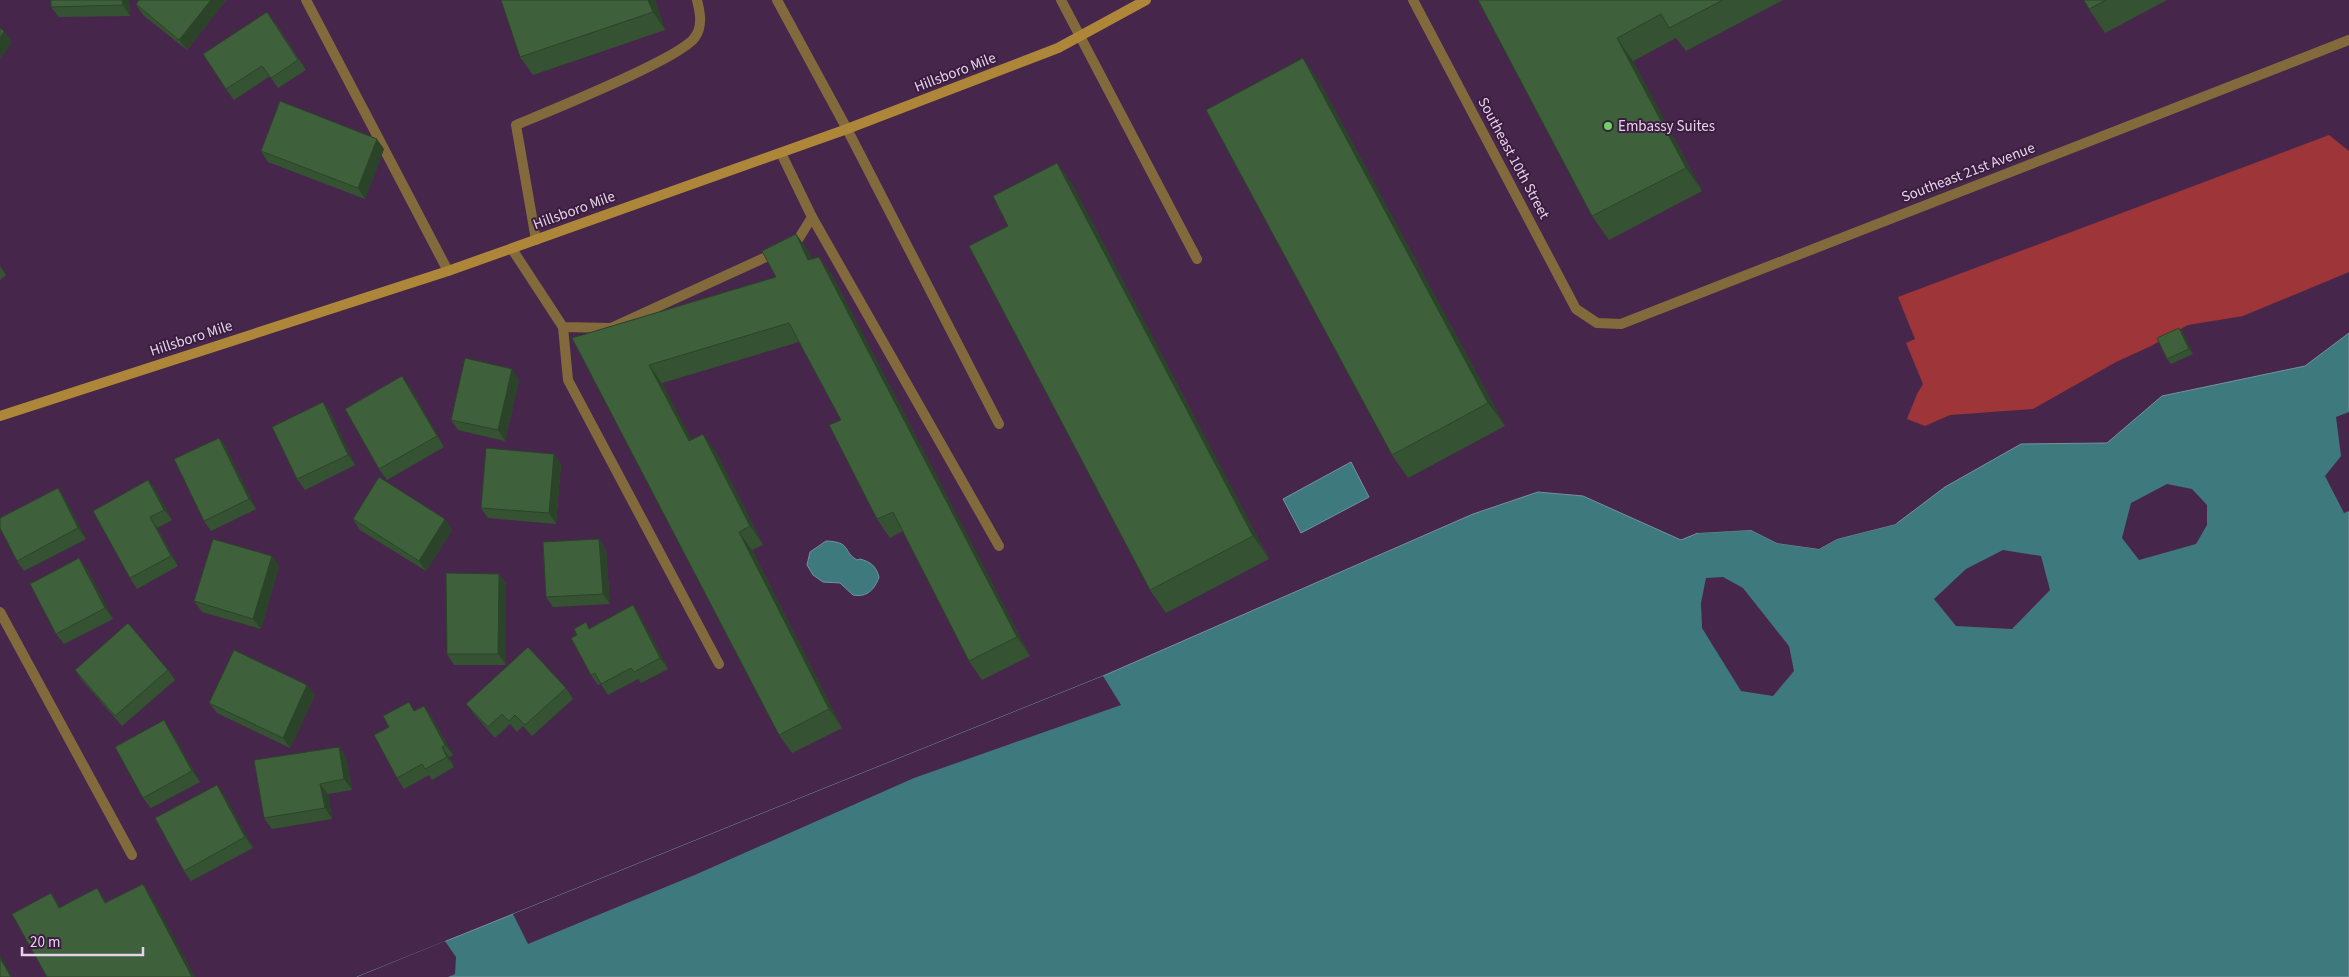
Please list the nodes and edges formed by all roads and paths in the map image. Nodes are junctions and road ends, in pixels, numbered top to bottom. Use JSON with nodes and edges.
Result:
{"nodes":[{"id":1,"x":306,"y":0,"type":"edge"},
{"id":2,"x":697,"y":0,"type":"edge"},
{"id":3,"x":777,"y":0,"type":"edge"},
{"id":4,"x":1061,"y":0,"type":"edge"},
{"id":5,"x":1146,"y":0,"type":"edge"},
{"id":6,"x":1413,"y":0,"type":"edge"},
{"id":7,"x":1080,"y":36,"type":"junction"},
{"id":8,"x":2349,"y":40,"type":"edge"},
{"id":9,"x":847,"y":129,"type":"junction"},
{"id":10,"x":781,"y":153,"type":"junction"},
{"id":11,"x":812,"y":217,"type":"junction"},
{"id":12,"x":536,"y":240,"type":"junction"},
{"id":13,"x":512,"y":248,"type":"junction"},
{"id":14,"x":1197,"y":259,"type":"dead end"},
{"id":15,"x":448,"y":271,"type":"junction"},
{"id":16,"x":1597,"y":324,"type":"joint"},
{"id":17,"x":563,"y":327,"type":"junction"},
{"id":18,"x":0,"y":416,"type":"edge"},
{"id":19,"x":999,"y":424,"type":"dead end"},
{"id":20,"x":1000,"y":546,"type":"dead end"},
{"id":21,"x":0,"y":612,"type":"edge"},
{"id":22,"x":719,"y":664,"type":"dead end"},
{"id":23,"x":132,"y":855,"type":"dead end"}],
"edges":[{"from":1,"to":15,"type":"street"},
{"from":2,"to":12,"type":"street"},
{"from":3,"to":9,"type":"street"},
{"from":4,"to":7,"type":"street"},
{"from":5,"to":7,"type":"main road","name":"Hillsboro Mile"},
{"from":6,"to":16,"type":"street","name":"Southeast 10th Street"},
{"from":7,"to":9,"type":"main road","name":"Hillsboro Mile"},
{"from":7,"to":14,"type":"street"},
{"from":8,"to":16,"type":"street","name":"Southeast 21st Avenue"},
{"from":9,"to":10,"type":"main road","name":"Hillsboro Mile"},
{"from":9,"to":19,"type":"street"},
{"from":10,"to":11,"type":"street"},
{"from":10,"to":12,"type":"main road","name":"Hillsboro Mile"},
{"from":11,"to":17,"type":"street"},
{"from":11,"to":20,"type":"street"},
{"from":12,"to":13,"type":"main road","name":"Hillsboro Mile"},
{"from":13,"to":15,"type":"main road","name":"Hillsboro Mile"},
{"from":13,"to":17,"type":"street"},
{"from":15,"to":18,"type":"main road","name":"Hillsboro Mile"},
{"from":17,"to":22,"type":"street"},
{"from":21,"to":23,"type":"street"}]}
